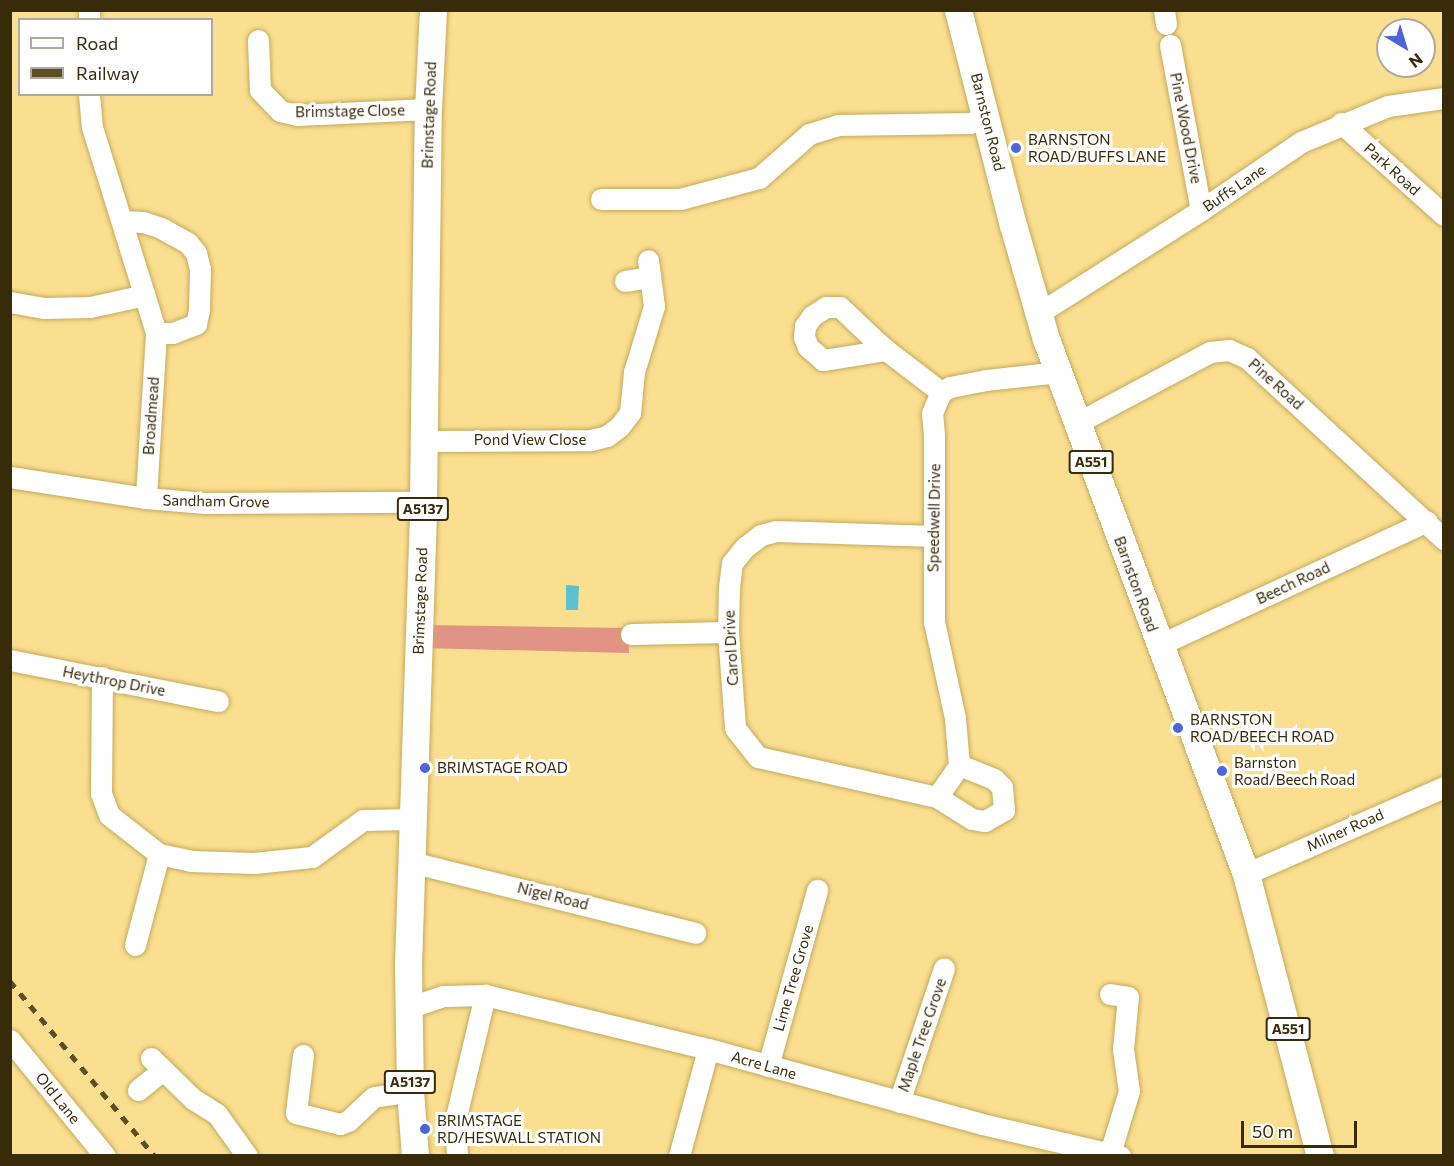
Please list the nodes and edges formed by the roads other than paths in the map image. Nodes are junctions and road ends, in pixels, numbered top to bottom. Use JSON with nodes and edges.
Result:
{"nodes":[{"id":1,"x":433,"y":10,"type":"edge"},
{"id":2,"x":958,"y":10,"type":"edge"},
{"id":3,"x":259,"y":40,"type":"dead end"},
{"id":4,"x":1170,"y":45,"type":"dead end"},
{"id":5,"x":89,"y":96,"type":"edge"},
{"id":6,"x":1443,"y":98,"type":"edge"},
{"id":7,"x":428,"y":109,"type":"junction"},
{"id":8,"x":987,"y":117,"type":"junction"},
{"id":9,"x":1341,"y":123,"type":"junction"},
{"id":10,"x":601,"y":199,"type":"dead end"},
{"id":11,"x":1201,"y":210,"type":"junction"},
{"id":12,"x":1443,"y":215,"type":"edge"},
{"id":13,"x":122,"y":221,"type":"junction"},
{"id":14,"x":625,"y":281,"type":"dead end"},
{"id":15,"x":145,"y":295,"type":"junction"},
{"id":16,"x":10,"y":302,"type":"edge"},
{"id":17,"x":1039,"y":313,"type":"junction"},
{"id":18,"x":156,"y":333,"type":"junction"},
{"id":19,"x":886,"y":350,"type":"dead end"},
{"id":20,"x":1058,"y":372,"type":"junction"},
{"id":21,"x":941,"y":392,"type":"junction"},
{"id":22,"x":1077,"y":423,"type":"junction"},
{"id":23,"x":424,"y":441,"type":"junction"},
{"id":24,"x":10,"y":477,"type":"edge"},
{"id":25,"x":146,"y":498,"type":"junction"},
{"id":26,"x":423,"y":502,"type":"junction"},
{"id":27,"x":1427,"y":521,"type":"junction"},
{"id":28,"x":934,"y":536,"type":"junction"},
{"id":29,"x":1443,"y":539,"type":"edge"},
{"id":30,"x":728,"y":632,"type":"junction"},
{"id":31,"x":631,"y":634,"type":"dead end"},
{"id":32,"x":1159,"y":645,"type":"junction"},
{"id":33,"x":10,"y":660,"type":"edge"},
{"id":34,"x":102,"y":677,"type":"junction"},
{"id":35,"x":218,"y":701,"type":"dead end"},
{"id":36,"x":959,"y":765,"type":"junction"},
{"id":37,"x":1443,"y":787,"type":"edge"},
{"id":38,"x":937,"y":797,"type":"junction"},
{"id":39,"x":412,"y":819,"type":"junction"},
{"id":40,"x":159,"y":854,"type":"junction"},
{"id":41,"x":411,"y":862,"type":"junction"},
{"id":42,"x":1246,"y":874,"type":"junction"},
{"id":43,"x":817,"y":890,"type":"dead end"},
{"id":44,"x":695,"y":933,"type":"dead end"},
{"id":45,"x":136,"y":946,"type":"dead end"},
{"id":46,"x":944,"y":968,"type":"dead end"},
{"id":47,"x":1110,"y":994,"type":"dead end"},
{"id":48,"x":485,"y":995,"type":"junction"},
{"id":49,"x":408,"y":1008,"type":"junction"},
{"id":50,"x":10,"y":1040,"type":"edge"},
{"id":51,"x":708,"y":1049,"type":"junction"},
{"id":52,"x":303,"y":1055,"type":"dead end"},
{"id":53,"x":768,"y":1066,"type":"junction"},
{"id":54,"x":138,"y":1090,"type":"dead end"},
{"id":55,"x":410,"y":1091,"type":"junction"},
{"id":56,"x":899,"y":1102,"type":"junction"},
{"id":57,"x":1115,"y":1154,"type":"edge"},
{"id":58,"x":105,"y":1155,"type":"edge"},
{"id":59,"x":247,"y":1155,"type":"edge"},
{"id":60,"x":415,"y":1155,"type":"edge"},
{"id":61,"x":458,"y":1155,"type":"edge"},
{"id":62,"x":679,"y":1155,"type":"edge"},
{"id":63,"x":1320,"y":1155,"type":"edge"}],
"edges":[{"from":1,"to":7,"type":"main road","name":"Brimstage Road","number":"A5137"},
{"from":2,"to":8,"type":"main road","name":"Barnston Road","number":"A551"},
{"from":3,"to":7,"type":"street","name":"Brimstage Close"},
{"from":4,"to":11,"type":"street","name":"Pine Wood Drive"},
{"from":5,"to":13,"type":"street","name":"Broadmead"},
{"from":6,"to":9,"type":"street","name":"Buffs Lane"},
{"from":7,"to":23,"type":"main road","name":"Brimstage Road","number":"A5137"},
{"from":8,"to":10,"type":"street"},
{"from":8,"to":17,"type":"main road","name":"Barnston Road","number":"A551"},
{"from":9,"to":11,"type":"street","name":"Buffs Lane"},
{"from":9,"to":12,"type":"street","name":"Park Road"},
{"from":11,"to":17,"type":"street","name":"Buffs Lane"},
{"from":13,"to":15,"type":"street","name":"Broadmead"},
{"from":13,"to":18,"type":"street"},
{"from":14,"to":23,"type":"street","name":"Pond View Close"},
{"from":15,"to":16,"type":"street"},
{"from":15,"to":18,"type":"street","name":"Broadmead"},
{"from":17,"to":20,"type":"main road","name":"Barnston Road","number":"A551"},
{"from":18,"to":25,"type":"street","name":"Broadmead"},
{"from":19,"to":21,"type":"street"},
{"from":20,"to":21,"type":"street"},
{"from":20,"to":22,"type":"main road","name":"Barnston Road","number":"A551"},
{"from":21,"to":28,"type":"street","name":"Speedwell Drive"},
{"from":22,"to":27,"type":"street","name":"Pine Road"},
{"from":22,"to":32,"type":"main road","name":"Barnston Road","number":"A551"},
{"from":23,"to":26,"type":"main road","name":"Brimstage Road","number":"A5137"},
{"from":24,"to":25,"type":"street","name":"Sandham Grove"},
{"from":25,"to":26,"type":"street","name":"Sandham Grove"},
{"from":26,"to":39,"type":"main road","name":"Brimstage Road","number":"A5137"},
{"from":27,"to":29,"type":"street","name":"Pine Road"},
{"from":27,"to":32,"type":"street","name":"Beech Road"},
{"from":28,"to":30,"type":"street","name":"Carol Drive"},
{"from":28,"to":36,"type":"street","name":"Speedwell Drive"},
{"from":30,"to":31,"type":"street"},
{"from":30,"to":38,"type":"street","name":"Carol Drive"},
{"from":32,"to":42,"type":"main road","name":"Barnston Road","number":"A551"},
{"from":33,"to":34,"type":"street","name":"Heythrop Drive"},
{"from":34,"to":35,"type":"street","name":"Heythrop Drive"},
{"from":34,"to":40,"type":"street"},
{"from":36,"to":38,"type":"street"},
{"from":36,"to":38,"type":"street"},
{"from":37,"to":42,"type":"street","name":"Milner Road"},
{"from":39,"to":40,"type":"street"},
{"from":39,"to":41,"type":"main road","name":"Brimstage Road","number":"A5137"},
{"from":40,"to":45,"type":"street"},
{"from":41,"to":44,"type":"street","name":"Nigel Road"},
{"from":41,"to":49,"type":"main road","name":"Brimstage Road","number":"A5137"},
{"from":42,"to":63,"type":"main road","name":"Barnston Road","number":"A551"},
{"from":43,"to":53,"type":"street","name":"Lime Tree Grove"},
{"from":46,"to":56,"type":"street","name":"Maple Tree Grove"},
{"from":47,"to":57,"type":"street"},
{"from":48,"to":49,"type":"street","name":"Acre Lane"},
{"from":48,"to":51,"type":"street","name":"Acre Lane"},
{"from":48,"to":61,"type":"street"},
{"from":49,"to":55,"type":"main road","name":"Brimstage Road","number":"A5137"},
{"from":50,"to":58,"type":"street","name":"Old Lane"},
{"from":51,"to":53,"type":"street","name":"Acre Lane"},
{"from":51,"to":62,"type":"street"},
{"from":52,"to":55,"type":"street"},
{"from":53,"to":56,"type":"street","name":"Acre Lane"},
{"from":54,"to":59,"type":"street"},
{"from":55,"to":60,"type":"main road","name":"Brimstage Road","number":"A5137"},
{"from":56,"to":57,"type":"street","name":"Acre Lane"}]}
